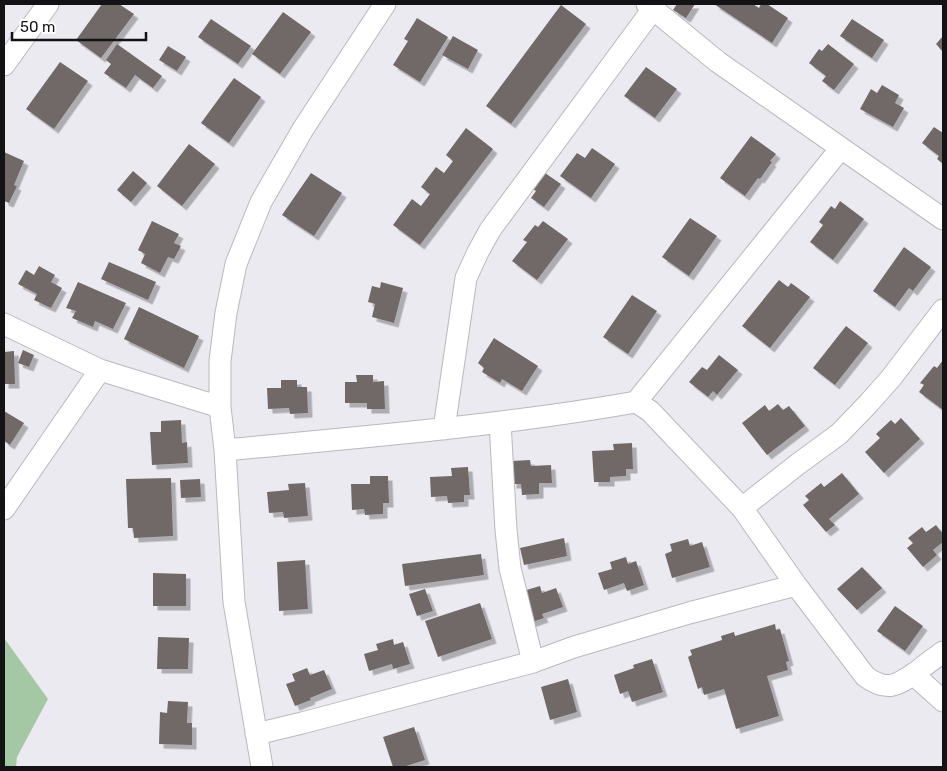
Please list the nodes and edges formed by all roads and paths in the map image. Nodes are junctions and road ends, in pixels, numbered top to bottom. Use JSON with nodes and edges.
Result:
{"nodes":[{"id":1,"x":48,"y":4,"type":"edge"},
{"id":2,"x":382,"y":5,"type":"edge"},
{"id":3,"x":650,"y":6,"type":"edge"},
{"id":4,"x":4,"y":64,"type":"edge"},
{"id":5,"x":842,"y":148,"type":"junction"},
{"id":6,"x":943,"y":219,"type":"edge"},
{"id":7,"x":943,"y":310,"type":"edge"},
{"id":8,"x":4,"y":324,"type":"edge"},
{"id":9,"x":100,"y":370,"type":"junction"},
{"id":10,"x":636,"y":402,"type":"junction"},
{"id":11,"x":220,"y":407,"type":"junction"},
{"id":12,"x":500,"y":422,"type":"junction"},
{"id":13,"x":444,"y":429,"type":"junction"},
{"id":14,"x":225,"y":450,"type":"junction"},
{"id":15,"x":6,"y":502,"type":"edge"},
{"id":16,"x":742,"y":508,"type":"junction"},
{"id":17,"x":796,"y":585,"type":"junction"},
{"id":18,"x":943,"y":652,"type":"edge"},
{"id":19,"x":533,"y":662,"type":"junction"},
{"id":20,"x":913,"y":674,"type":"junction"},
{"id":21,"x":943,"y":701,"type":"edge"},
{"id":22,"x":256,"y":734,"type":"junction"},
{"id":23,"x":262,"y":767,"type":"edge"}],
"edges":[{"from":1,"to":4,"type":"street"},
{"from":2,"to":11,"type":"street"},
{"from":3,"to":5,"type":"street"},
{"from":3,"to":13,"type":"street"},
{"from":5,"to":6,"type":"street"},
{"from":5,"to":10,"type":"street"},
{"from":7,"to":16,"type":"street"},
{"from":8,"to":9,"type":"street"},
{"from":9,"to":11,"type":"street"},
{"from":9,"to":15,"type":"street"},
{"from":10,"to":12,"type":"street"},
{"from":10,"to":16,"type":"street"},
{"from":11,"to":14,"type":"street"},
{"from":12,"to":13,"type":"street"},
{"from":12,"to":19,"type":"street"},
{"from":13,"to":14,"type":"street"},
{"from":14,"to":22,"type":"street"},
{"from":16,"to":17,"type":"street"},
{"from":17,"to":19,"type":"street"},
{"from":17,"to":20,"type":"street"},
{"from":18,"to":20,"type":"street"},
{"from":19,"to":22,"type":"street"},
{"from":20,"to":21,"type":"street"},
{"from":22,"to":23,"type":"street"}]}
